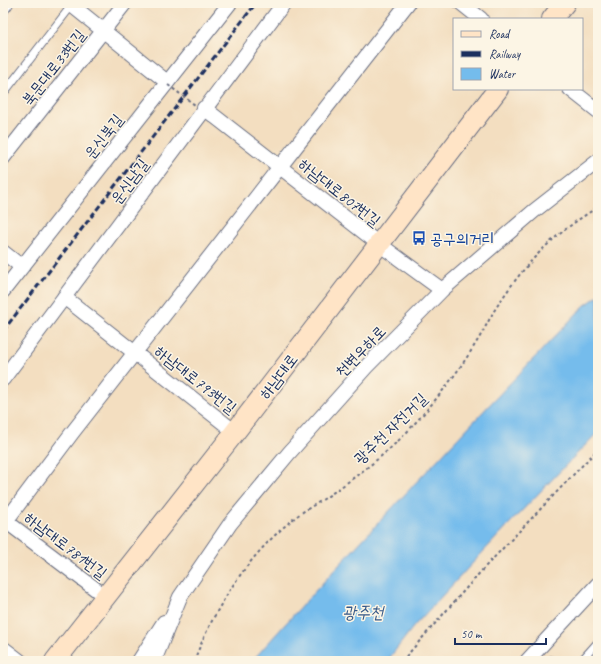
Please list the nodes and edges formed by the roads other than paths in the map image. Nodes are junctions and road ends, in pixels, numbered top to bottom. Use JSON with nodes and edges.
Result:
{"nodes":[{"id":1,"x":6,"y":3,"type":"edge"},
{"id":2,"x":125,"y":3,"type":"edge"},
{"id":3,"x":230,"y":3,"type":"edge"},
{"id":4,"x":284,"y":3,"type":"edge"},
{"id":5,"x":408,"y":3,"type":"edge"},
{"id":6,"x":461,"y":3,"type":"edge"},
{"id":7,"x":565,"y":3,"type":"edge"},
{"id":8,"x":70,"y":4,"type":"edge"},
{"id":9,"x":3,"y":7,"type":"edge"},
{"id":10,"x":480,"y":18,"type":"edge"},
{"id":11,"x":553,"y":18,"type":"edge"},
{"id":12,"x":104,"y":31,"type":"junction"},
{"id":13,"x":168,"y":83,"type":"junction"},
{"id":14,"x":497,"y":90,"type":"edge"},
{"id":15,"x":571,"y":90,"type":"edge"},
{"id":16,"x":3,"y":94,"type":"edge"},
{"id":17,"x":199,"y":107,"type":"junction"},
{"id":18,"x":598,"y":111,"type":"edge"},
{"id":19,"x":3,"y":158,"type":"edge"},
{"id":20,"x":598,"y":161,"type":"edge"},
{"id":21,"x":280,"y":166,"type":"junction"},
{"id":22,"x":379,"y":244,"type":"junction"},
{"id":23,"x":3,"y":252,"type":"edge"},
{"id":24,"x":210,"y":257,"type":"joint"},
{"id":25,"x":22,"y":266,"type":"junction"},
{"id":26,"x":442,"y":290,"type":"junction"},
{"id":27,"x":3,"y":291,"type":"edge"},
{"id":28,"x":64,"y":297,"type":"junction"},
{"id":29,"x":135,"y":353,"type":"junction"},
{"id":30,"x":3,"y":380,"type":"edge"},
{"id":31,"x":72,"y":432,"type":"joint"},
{"id":32,"x":235,"y":432,"type":"junction"},
{"id":33,"x":4,"y":520,"type":"edge"},
{"id":34,"x":598,"y":584,"type":"edge"},
{"id":35,"x":106,"y":597,"type":"junction"},
{"id":36,"x":180,"y":597,"type":"junction"},
{"id":37,"x":598,"y":642,"type":"edge"},
{"id":38,"x":3,"y":648,"type":"edge"},
{"id":39,"x":20,"y":661,"type":"edge"},
{"id":40,"x":55,"y":661,"type":"edge"},
{"id":41,"x":139,"y":661,"type":"edge"},
{"id":42,"x":154,"y":661,"type":"edge"},
{"id":43,"x":527,"y":661,"type":"edge"},
{"id":44,"x":581,"y":661,"type":"edge"}],
"edges":[{"from":1,"to":9,"type":"street"},
{"from":2,"to":12,"type":"street","name":"북문대로33번길"},
{"from":3,"to":13,"type":"street","name":"운신북길"},
{"from":4,"to":17,"type":"street","name":"운신남길"},
{"from":5,"to":21,"type":"street","name":"하남대로807번길"},
{"from":6,"to":10,"type":"street"},
{"from":7,"to":11,"type":"street"},
{"from":8,"to":12,"type":"street","name":"북문대로33번길"},
{"from":8,"to":16,"type":"lane"},
{"from":12,"to":13,"type":"street","name":"북문대로33번길"},
{"from":12,"to":19,"type":"street","name":"북문대로33번길"},
{"from":13,"to":25,"type":"street","name":"운신북길"},
{"from":14,"to":22,"type":"street","name":"하남대로"},
{"from":15,"to":18,"type":"street"},
{"from":17,"to":21,"type":"street","name":"하남대로807번길"},
{"from":17,"to":28,"type":"street","name":"운신남길"},
{"from":20,"to":26,"type":"street","name":"천변우하로"},
{"from":21,"to":22,"type":"street","name":"하남대로807번길"},
{"from":21,"to":24,"type":"street","name":"하남대로807번길"},
{"from":22,"to":26,"type":"street","name":"하남대로807번길"},
{"from":22,"to":32,"type":"street","name":"하남대로"},
{"from":23,"to":25,"type":"street"},
{"from":24,"to":29,"type":"street","name":"하남대로793번길"},
{"from":25,"to":27,"type":"street","name":"운신북길"},
{"from":26,"to":36,"type":"street","name":"천변우하로"},
{"from":28,"to":29,"type":"street","name":"하남대로793번길"},
{"from":28,"to":30,"type":"street","name":"운신남길"},
{"from":29,"to":31,"type":"street","name":"하남대로793번길"},
{"from":29,"to":32,"type":"street","name":"하남대로793번길"},
{"from":31,"to":33,"type":"street","name":"하남대로781번길"},
{"from":32,"to":35,"type":"street","name":"하남대로"},
{"from":33,"to":35,"type":"street","name":"하남대로781번길"},
{"from":34,"to":43,"type":"street"},
{"from":35,"to":40,"type":"street","name":"하남대로"},
{"from":36,"to":41,"type":"street","name":"천변우하로"},
{"from":36,"to":42,"type":"street","name":"천변우하로"},
{"from":37,"to":44,"type":"lane"},
{"from":38,"to":39,"type":"street"}]}
